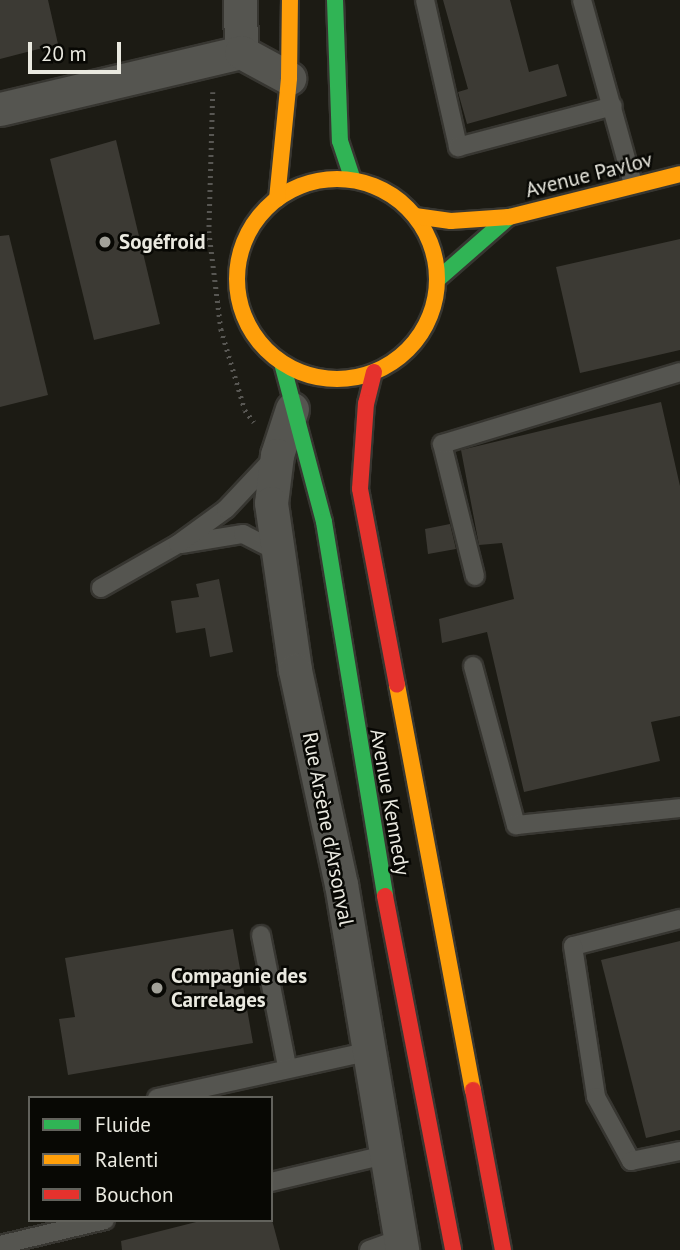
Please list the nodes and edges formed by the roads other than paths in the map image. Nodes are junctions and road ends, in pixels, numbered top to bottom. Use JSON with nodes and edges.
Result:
{"nodes":[{"id":1,"x":240,"y":0,"type":"edge"},
{"id":2,"x":290,"y":0,"type":"edge"},
{"id":3,"x":335,"y":0,"type":"edge"},
{"id":4,"x":425,"y":0,"type":"edge"},
{"id":5,"x":582,"y":0,"type":"edge"},
{"id":6,"x":227,"y":55,"type":"junction"},
{"id":7,"x":289,"y":78,"type":"junction"},
{"id":8,"x":613,"y":106,"type":"junction"},
{"id":9,"x":0,"y":108,"type":"edge"},
{"id":10,"x":680,"y":174,"type":"edge"},
{"id":11,"x":353,"y":180,"type":"junction"},
{"id":12,"x":633,"y":184,"type":"junction"},
{"id":13,"x":276,"y":199,"type":"junction"},
{"id":14,"x":415,"y":216,"type":"junction"},
{"id":15,"x":509,"y":217,"type":"junction"},
{"id":16,"x":437,"y":281,"type":"junction"},
{"id":17,"x":282,"y":363,"type":"junction"},
{"id":18,"x":374,"y":372,"type":"junction"},
{"id":19,"x":680,"y":372,"type":"edge"},
{"id":20,"x":292,"y":409,"type":"junction"},
{"id":21,"x":276,"y":455,"type":"junction"},
{"id":22,"x":178,"y":544,"type":"junction"},
{"id":23,"x":278,"y":552,"type":"junction"},
{"id":24,"x":475,"y":576,"type":"dead end"},
{"id":25,"x":101,"y":588,"type":"dead end"},
{"id":26,"x":473,"y":666,"type":"dead end"},
{"id":27,"x":680,"y":808,"type":"edge"},
{"id":28,"x":680,"y":919,"type":"edge"},
{"id":29,"x":261,"y":935,"type":"dead end"},
{"id":30,"x":366,"y":1052,"type":"junction"},
{"id":31,"x":287,"y":1066,"type":"junction"},
{"id":32,"x":165,"y":1096,"type":"edge"},
{"id":33,"x":680,"y":1151,"type":"edge"},
{"id":34,"x":385,"y":1155,"type":"junction"},
{"id":35,"x":273,"y":1182,"type":"edge"},
{"id":36,"x":96,"y":1222,"type":"edge"},
{"id":37,"x":401,"y":1244,"type":"edge"},
{"id":38,"x":0,"y":1245,"type":"edge"},
{"id":39,"x":369,"y":1250,"type":"edge"},
{"id":40,"x":453,"y":1250,"type":"edge"},
{"id":41,"x":503,"y":1250,"type":"edge"}],
"edges":[{"from":1,"to":6,"type":"street"},
{"from":2,"to":7,"type":"main road"},
{"from":3,"to":11,"type":"main road"},
{"from":4,"to":8,"type":"lane"},
{"from":5,"to":8,"type":"lane"},
{"from":6,"to":7,"type":"street"},
{"from":6,"to":9,"type":"street"},
{"from":7,"to":13,"type":"main road"},
{"from":8,"to":12,"type":"lane"},
{"from":10,"to":12,"type":"main road","name":"Avenue Pavlov"},
{"from":11,"to":13,"type":"main road"},
{"from":11,"to":14,"type":"main road"},
{"from":12,"to":15,"type":"main road","name":"Avenue Pavlov"},
{"from":13,"to":17,"type":"main road"},
{"from":14,"to":15,"type":"main road","name":"Avenue Pavlov"},
{"from":14,"to":16,"type":"main road"},
{"from":15,"to":16,"type":"main road","name":"Avenue Pavlov"},
{"from":16,"to":18,"type":"main road"},
{"from":17,"to":18,"type":"main road"},
{"from":17,"to":20,"type":"main road","name":"Avenue Kennedy"},
{"from":18,"to":41,"type":"main road","name":"Avenue Kennedy"},
{"from":19,"to":24,"type":"lane"},
{"from":20,"to":21,"type":"street","name":"Rue Arsène d'Arsonval"},
{"from":20,"to":40,"type":"main road","name":"Avenue Kennedy"},
{"from":21,"to":22,"type":"lane"},
{"from":21,"to":23,"type":"street","name":"Rue Arsène d'Arsonval"},
{"from":22,"to":23,"type":"lane"},
{"from":22,"to":25,"type":"lane"},
{"from":23,"to":30,"type":"street","name":"Rue Arsène d'Arsonval"},
{"from":26,"to":27,"type":"lane"},
{"from":28,"to":33,"type":"lane"},
{"from":29,"to":31,"type":"lane"},
{"from":30,"to":31,"type":"lane"},
{"from":30,"to":34,"type":"street","name":"Rue Arsène d'Arsonval"},
{"from":31,"to":32,"type":"lane"},
{"from":34,"to":35,"type":"lane"},
{"from":34,"to":37,"type":"street","name":"Rue Arsène d'Arsonval"},
{"from":36,"to":38,"type":"lane"},
{"from":37,"to":39,"type":"lane"}]}
